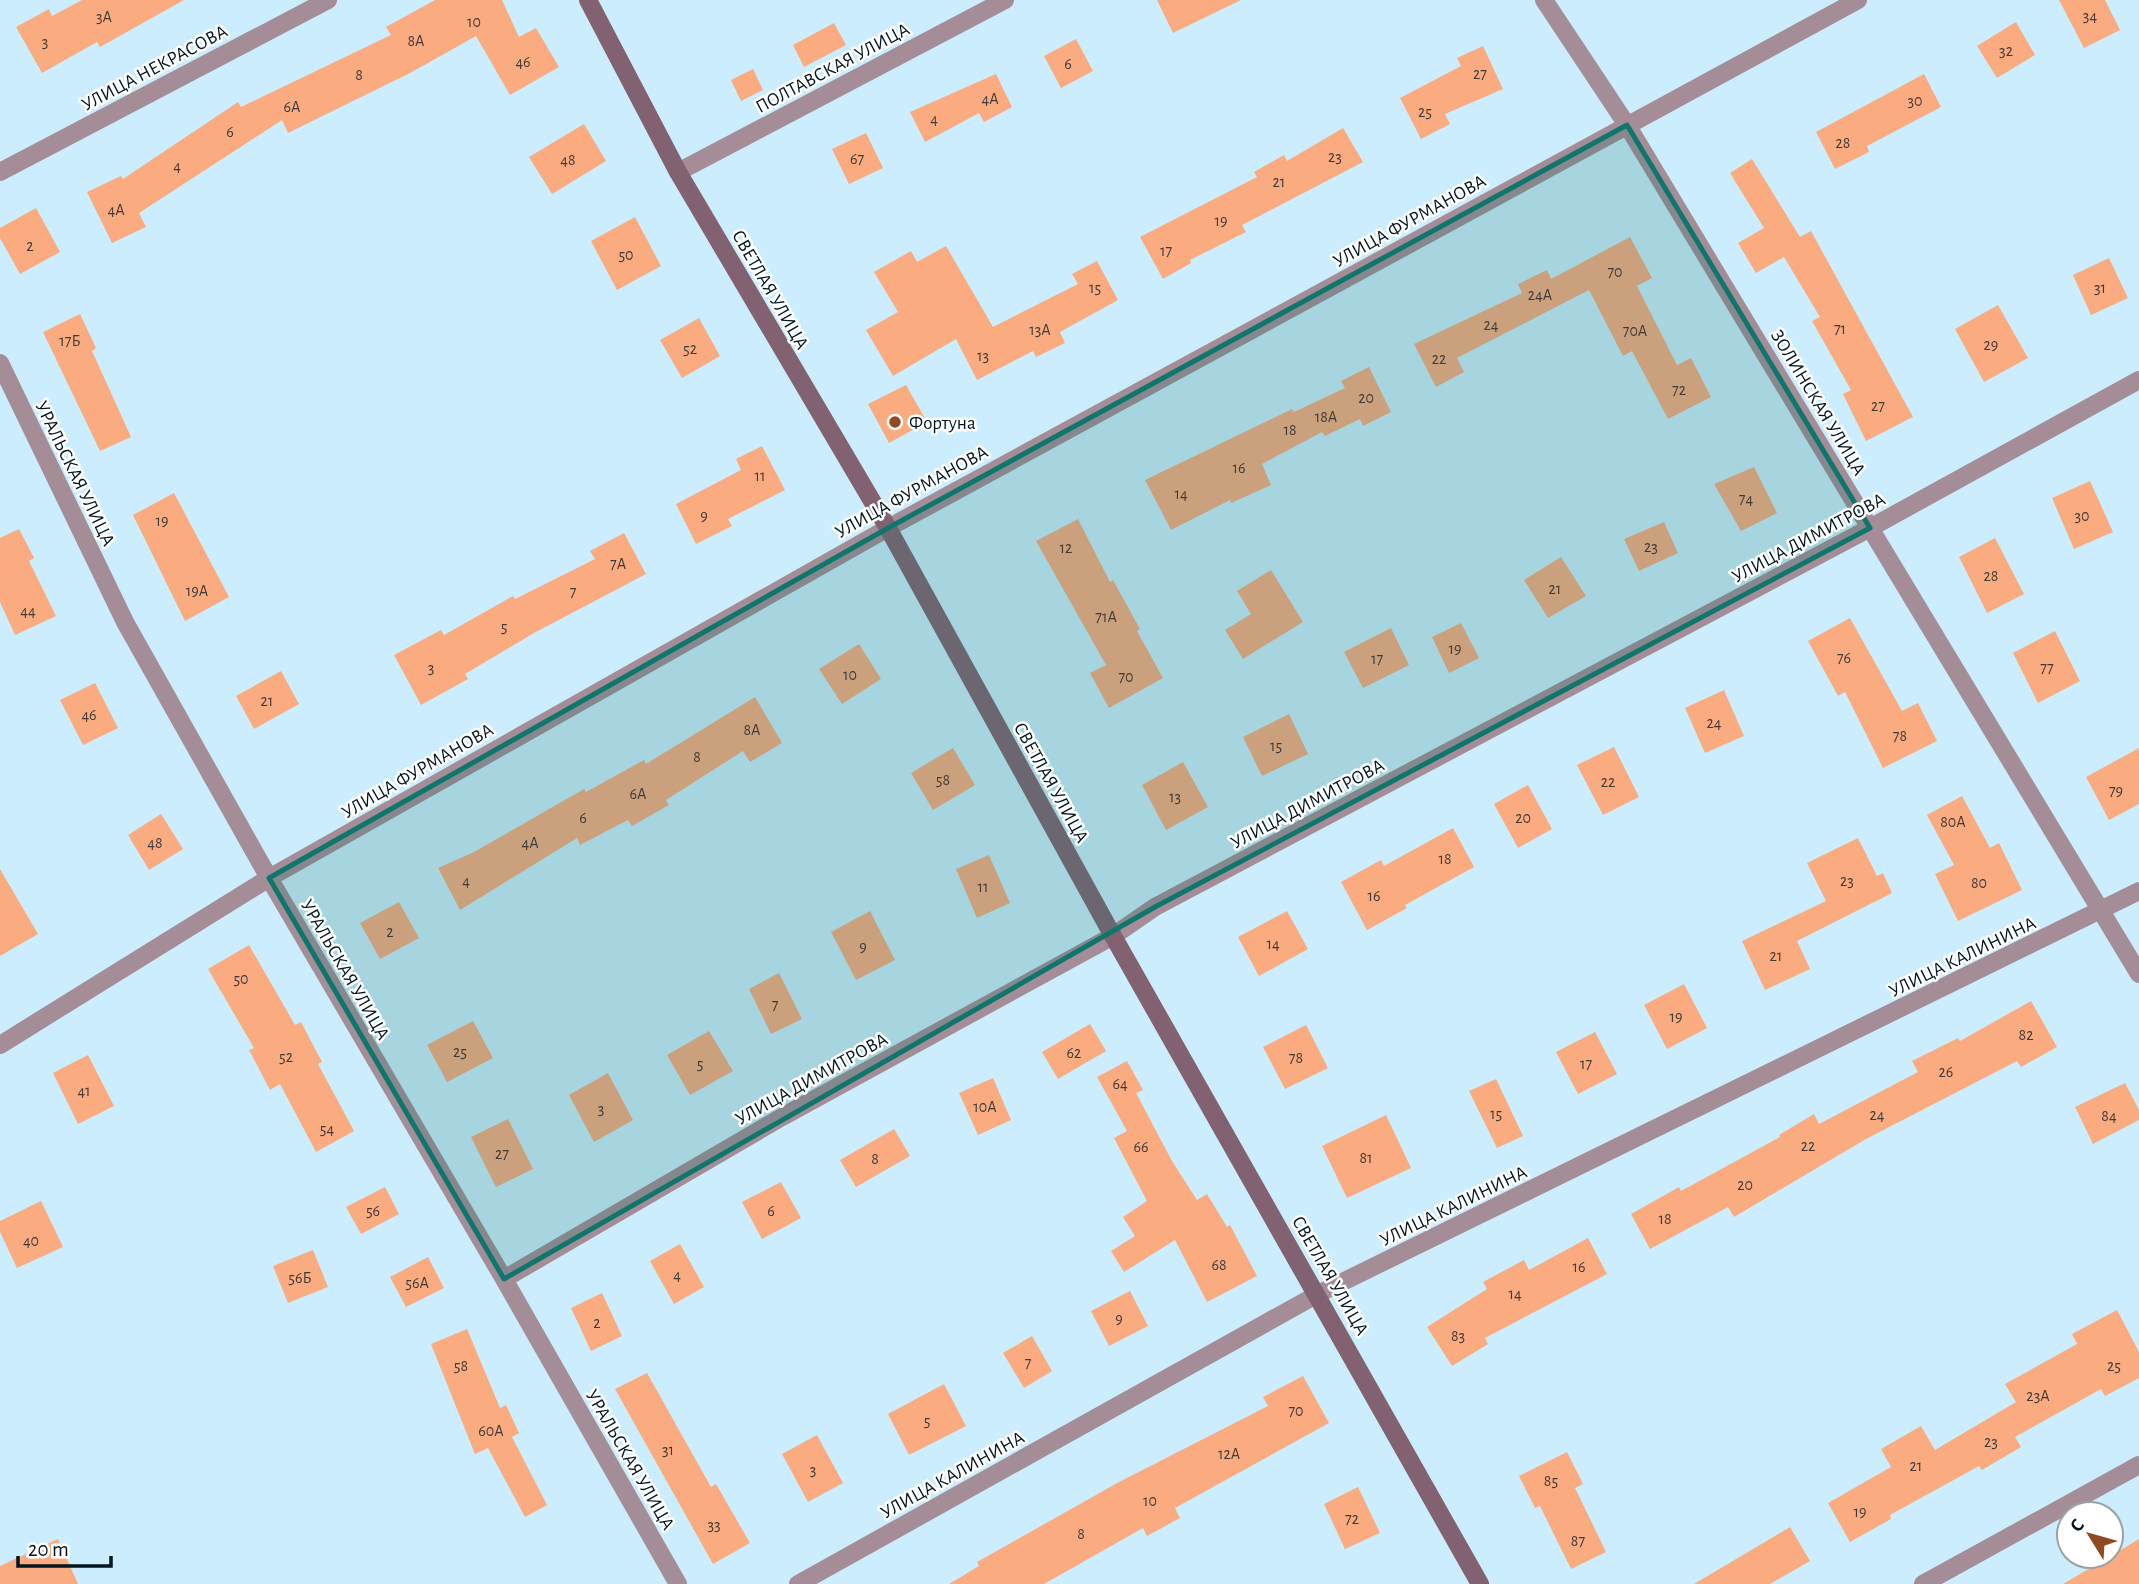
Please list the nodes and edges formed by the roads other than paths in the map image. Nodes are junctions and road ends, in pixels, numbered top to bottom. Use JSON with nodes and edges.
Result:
{"nodes":[{"id":1,"x":328,"y":0,"type":"edge"},
{"id":2,"x":588,"y":0,"type":"edge"},
{"id":3,"x":1005,"y":0,"type":"edge"},
{"id":4,"x":1544,"y":0,"type":"edge"},
{"id":5,"x":1858,"y":0,"type":"edge"},
{"id":6,"x":1627,"y":125,"type":"junction"},
{"id":7,"x":0,"y":172,"type":"edge"},
{"id":8,"x":678,"y":172,"type":"junction"},
{"id":9,"x":0,"y":363,"type":"edge"},
{"id":10,"x":2139,"y":380,"type":"edge"},
{"id":11,"x":888,"y":528,"type":"junction"},
{"id":12,"x":1870,"y":528,"type":"junction"},
{"id":13,"x":269,"y":878,"type":"junction"},
{"id":14,"x":2139,"y":891,"type":"edge"},
{"id":15,"x":2101,"y":911,"type":"junction"},
{"id":16,"x":1113,"y":936,"type":"junction"},
{"id":17,"x":2139,"y":974,"type":"edge"},
{"id":18,"x":0,"y":1045,"type":"edge"},
{"id":19,"x":504,"y":1279,"type":"junction"},
{"id":20,"x":1318,"y":1294,"type":"junction"},
{"id":21,"x":2139,"y":1465,"type":"edge"},
{"id":22,"x":678,"y":1584,"type":"edge"},
{"id":23,"x":798,"y":1584,"type":"edge"},
{"id":24,"x":1480,"y":1584,"type":"edge"},
{"id":25,"x":1923,"y":1584,"type":"edge"}],
"edges":[{"from":1,"to":7,"type":"street","name":"УЛИЦА НЕКРАСОВА"},
{"from":2,"to":8,"type":"main road","name":"СВЕТЛАЯ УЛИЦА"},
{"from":3,"to":8,"type":"street","name":"ПОЛТАВСКАЯ УЛИЦА"},
{"from":4,"to":6,"type":"street","name":"ЗОЛИНСКАЯ УЛИЦА"},
{"from":5,"to":6,"type":"street","name":"УЛИЦА ФУРМАНОВА"},
{"from":6,"to":11,"type":"street","name":"УЛИЦА ФУРМАНОВА"},
{"from":6,"to":12,"type":"street","name":"ЗОЛИНСКАЯ УЛИЦА"},
{"from":8,"to":11,"type":"main road","name":"СВЕТЛАЯ УЛИЦА"},
{"from":9,"to":13,"type":"street","name":"УРАЛЬСКАЯ УЛИЦА"},
{"from":10,"to":12,"type":"street","name":"УЛИЦА ДИМИТРОВА"},
{"from":11,"to":13,"type":"street","name":"УЛИЦА ФУРМАНОВА"},
{"from":11,"to":16,"type":"main road","name":"СВЕТЛАЯ УЛИЦА"},
{"from":12,"to":15,"type":"street","name":"ЗОЛИНСКАЯ УЛИЦА"},
{"from":12,"to":16,"type":"street","name":"УЛИЦА ДИМИТРОВА"},
{"from":13,"to":18,"type":"street","name":"УЛИЦА ФУРМАНОВА"},
{"from":13,"to":19,"type":"street","name":"УРАЛЬСКАЯ УЛИЦА"},
{"from":14,"to":15,"type":"street","name":"УЛИЦА КАЛИНИНА"},
{"from":15,"to":17,"type":"street","name":"ЗОЛИНСКАЯ УЛИЦА"},
{"from":15,"to":20,"type":"street","name":"УЛИЦА КАЛИНИНА"},
{"from":16,"to":19,"type":"street","name":"УЛИЦА ДИМИТРОВА"},
{"from":16,"to":20,"type":"main road","name":"СВЕТЛАЯ УЛИЦА"},
{"from":19,"to":22,"type":"street","name":"УРАЛЬСКАЯ УЛИЦА"},
{"from":20,"to":23,"type":"street","name":"УЛИЦА КАЛИНИНА"},
{"from":20,"to":24,"type":"main road","name":"СВЕТЛАЯ УЛИЦА"},
{"from":21,"to":25,"type":"street"}]}
